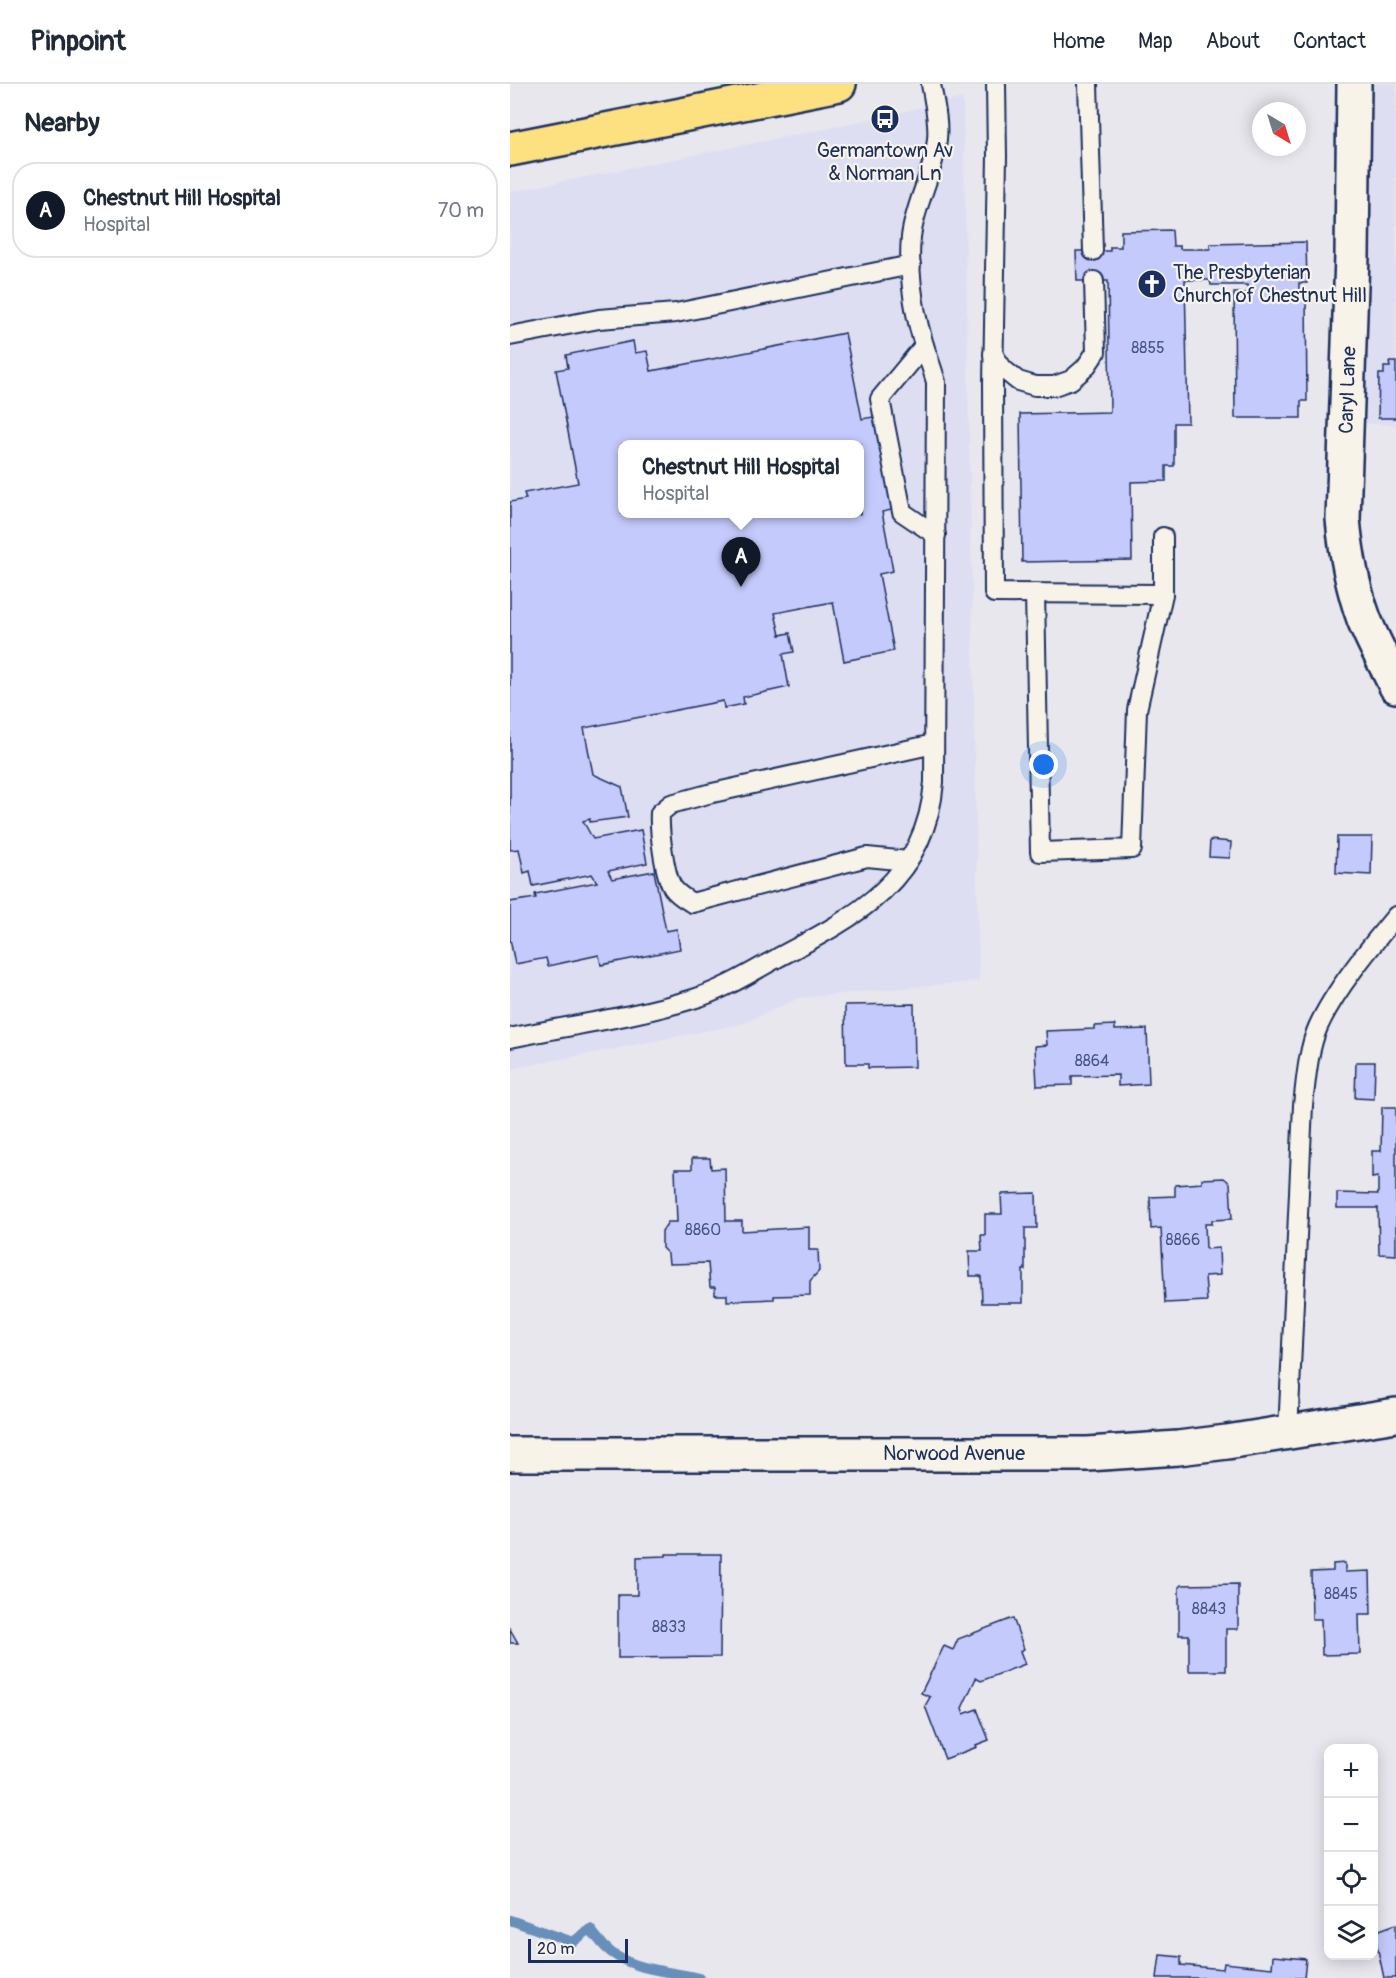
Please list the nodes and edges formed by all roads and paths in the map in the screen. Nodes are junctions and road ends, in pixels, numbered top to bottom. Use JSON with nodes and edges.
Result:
{"nodes":[{"id":1,"x":839,"y":84,"type":"edge"},
{"id":2,"x":931,"y":84,"type":"edge"},
{"id":3,"x":996,"y":84,"type":"edge"},
{"id":4,"x":1088,"y":84,"type":"edge"},
{"id":5,"x":1354,"y":84,"type":"edge"},
{"id":6,"x":510,"y":149,"type":"edge"},
{"id":7,"x":1093,"y":251,"type":"dead end"},
{"id":8,"x":911,"y":265,"type":"junction"},
{"id":9,"x":1094,"y":281,"type":"dead end"},
{"id":10,"x":510,"y":336,"type":"edge"},
{"id":11,"x":924,"y":346,"type":"junction"},
{"id":12,"x":993,"y":354,"type":"junction"},
{"id":13,"x":936,"y":535,"type":"junction"},
{"id":14,"x":1163,"y":537,"type":"dead end"},
{"id":15,"x":1035,"y":593,"type":"junction"},
{"id":16,"x":1163,"y":594,"type":"junction"},
{"id":17,"x":1396,"y":686,"type":"edge"},
{"id":18,"x":934,"y":744,"type":"junction"},
{"id":19,"x":908,"y":861,"type":"junction"},
{"id":20,"x":1396,"y":916,"type":"edge"},
{"id":21,"x":510,"y":1038,"type":"edge"},
{"id":22,"x":1396,"y":1415,"type":"edge"},
{"id":23,"x":1288,"y":1433,"type":"junction"},
{"id":24,"x":510,"y":1454,"type":"edge"}],
"edges":[{"from":1,"to":6,"type":"main road"},
{"from":2,"to":8,"type":"lane"},
{"from":3,"to":12,"type":"lane"},
{"from":4,"to":7,"type":"lane"},
{"from":5,"to":17,"type":"street","name":"Caryl Lane"},
{"from":8,"to":10,"type":"lane"},
{"from":8,"to":11,"type":"lane"},
{"from":9,"to":12,"type":"lane"},
{"from":11,"to":13,"type":"lane"},
{"from":11,"to":13,"type":"lane"},
{"from":12,"to":15,"type":"lane"},
{"from":13,"to":18,"type":"lane"},
{"from":14,"to":16,"type":"lane"},
{"from":15,"to":16,"type":"lane"},
{"from":15,"to":16,"type":"lane"},
{"from":18,"to":19,"type":"lane"},
{"from":18,"to":19,"type":"lane"},
{"from":19,"to":21,"type":"lane"},
{"from":20,"to":23,"type":"lane"},
{"from":22,"to":23,"type":"street","name":"Norwood Avenue"},
{"from":23,"to":24,"type":"street","name":"Norwood Avenue"}]}
